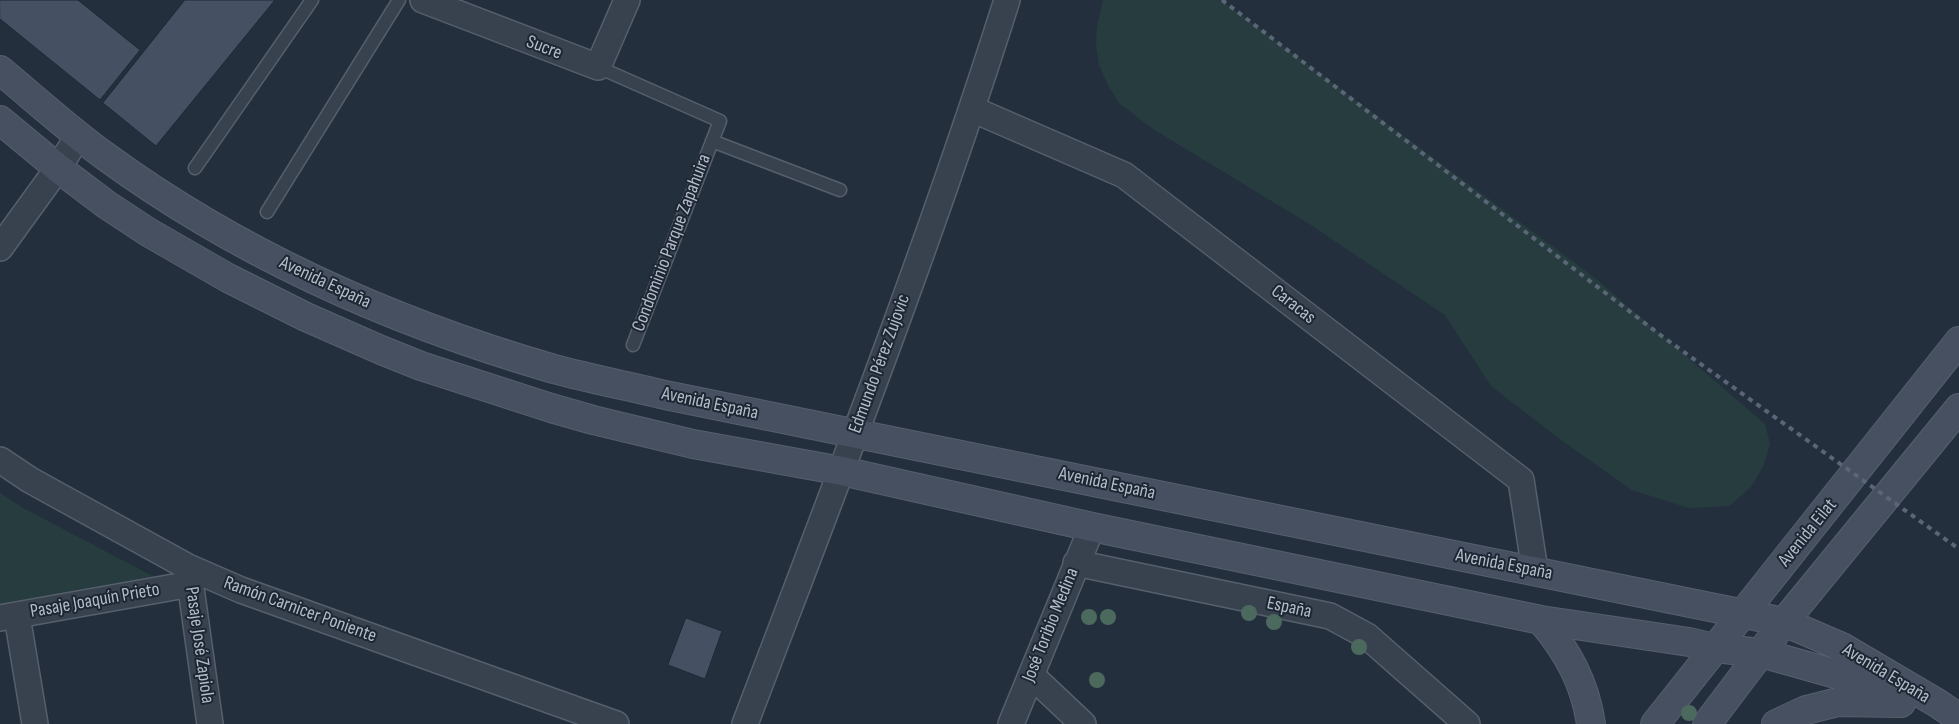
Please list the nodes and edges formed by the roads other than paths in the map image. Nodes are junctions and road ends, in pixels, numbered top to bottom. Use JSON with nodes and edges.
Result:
{"nodes":[{"id":1,"x":312,"y":0,"type":"edge"},
{"id":2,"x":399,"y":0,"type":"edge"},
{"id":3,"x":423,"y":0,"type":"edge"},
{"id":4,"x":627,"y":0,"type":"edge"},
{"id":5,"x":1007,"y":0,"type":"edge"},
{"id":6,"x":598,"y":67,"type":"junction"},
{"id":7,"x":0,"y":70,"type":"edge"},
{"id":8,"x":972,"y":109,"type":"junction"},
{"id":9,"x":0,"y":120,"type":"edge"},
{"id":10,"x":78,"y":135,"type":"junction"},
{"id":11,"x":712,"y":141,"type":"junction"},
{"id":12,"x":58,"y":168,"type":"junction"},
{"id":13,"x":195,"y":168,"type":"dead end"},
{"id":14,"x":840,"y":190,"type":"dead end"},
{"id":15,"x":267,"y":212,"type":"dead end"},
{"id":16,"x":0,"y":248,"type":"edge"},
{"id":17,"x":1959,"y":341,"type":"edge"},
{"id":18,"x":633,"y":345,"type":"dead end"},
{"id":19,"x":1959,"y":408,"type":"edge"},
{"id":20,"x":855,"y":433,"type":"junction"},
{"id":21,"x":0,"y":460,"type":"edge"},
{"id":22,"x":842,"y":470,"type":"junction"},
{"id":23,"x":1092,"y":527,"type":"junction"},
{"id":24,"x":1076,"y":563,"type":"junction"},
{"id":25,"x":1535,"y":571,"type":"junction"},
{"id":26,"x":189,"y":575,"type":"junction"},
{"id":27,"x":1744,"y":613,"type":"junction"},
{"id":28,"x":9,"y":617,"type":"edge"},
{"id":29,"x":1541,"y":620,"type":"junction"},
{"id":30,"x":1784,"y":622,"type":"junction"},
{"id":31,"x":1715,"y":648,"type":"junction"},
{"id":32,"x":1760,"y":653,"type":"junction"},
{"id":33,"x":1031,"y":675,"type":"junction"},
{"id":34,"x":1948,"y":711,"type":"edge"},
{"id":35,"x":35,"y":724,"type":"edge"},
{"id":36,"x":210,"y":724,"type":"edge"},
{"id":37,"x":616,"y":724,"type":"edge"},
{"id":38,"x":745,"y":724,"type":"edge"},
{"id":39,"x":1011,"y":724,"type":"edge"},
{"id":40,"x":1083,"y":724,"type":"edge"},
{"id":41,"x":1467,"y":724,"type":"edge"},
{"id":42,"x":1591,"y":724,"type":"edge"},
{"id":43,"x":1655,"y":724,"type":"edge"},
{"id":44,"x":1707,"y":724,"type":"edge"},
{"id":45,"x":1776,"y":724,"type":"edge"}],
"edges":[{"from":1,"to":13,"type":"lane"},
{"from":2,"to":15,"type":"lane"},
{"from":3,"to":6,"type":"street","name":"Sucre"},
{"from":4,"to":6,"type":"street"},
{"from":5,"to":8,"type":"street","name":"Edmundo Pérez Zujovic"},
{"from":6,"to":11,"type":"lane","name":"Condominio Parque Zapahuira"},
{"from":7,"to":10,"type":"street","name":"Avenida España"},
{"from":8,"to":20,"type":"street","name":"Edmundo Pérez Zujovic"},
{"from":8,"to":25,"type":"street","name":"Caracas"},
{"from":9,"to":12,"type":"street","name":"Avenida España"},
{"from":10,"to":12,"type":"street"},
{"from":10,"to":20,"type":"street","name":"Avenida España"},
{"from":11,"to":14,"type":"lane","name":"Condominio Parque Zapahuira"},
{"from":11,"to":18,"type":"lane","name":"Condominio Parque Zapahuira"},
{"from":12,"to":16,"type":"street"},
{"from":12,"to":22,"type":"street","name":"Avenida España"},
{"from":17,"to":27,"type":"street","name":"Avenida Eilat"},
{"from":19,"to":30,"type":"street","name":"Avenida Eilat"},
{"from":20,"to":22,"type":"street","name":"Edmundo Pérez Zujovic"},
{"from":20,"to":25,"type":"street","name":"Avenida España"},
{"from":21,"to":26,"type":"street","name":"Ramón Carnicer Poniente"},
{"from":22,"to":23,"type":"street","name":"Avenida España"},
{"from":22,"to":38,"type":"street","name":"Edmundo Pérez Zujovic"},
{"from":23,"to":24,"type":"street","name":"José Toribio Medina"},
{"from":23,"to":29,"type":"street","name":"Avenida España"},
{"from":24,"to":33,"type":"street","name":"José Toribio Medina"},
{"from":24,"to":41,"type":"street","name":"España"},
{"from":25,"to":27,"type":"street","name":"Avenida España"},
{"from":26,"to":28,"type":"street","name":"Pasaje Joaquín Prieto"},
{"from":26,"to":36,"type":"street","name":"Pasaje José Zapiola"},
{"from":26,"to":37,"type":"street","name":"Ramón Carnicer Poniente"},
{"from":27,"to":30,"type":"street","name":"Avenida España"},
{"from":27,"to":31,"type":"street","name":"Avenida Eilat"},
{"from":28,"to":35,"type":"street"},
{"from":29,"to":31,"type":"street","name":"Avenida España"},
{"from":29,"to":42,"type":"street"},
{"from":30,"to":32,"type":"street","name":"Avenida Eilat"},
{"from":30,"to":34,"type":"street","name":"Avenida España"},
{"from":31,"to":32,"type":"street","name":"Avenida España"},
{"from":31,"to":43,"type":"street","name":"Avenida Eilat"},
{"from":32,"to":34,"type":"street","name":"Avenida España"},
{"from":32,"to":44,"type":"street","name":"Avenida Eilat"},
{"from":33,"to":39,"type":"street","name":"José Toribio Medina"},
{"from":33,"to":40,"type":"street"},
{"from":34,"to":45,"type":"street"}]}
